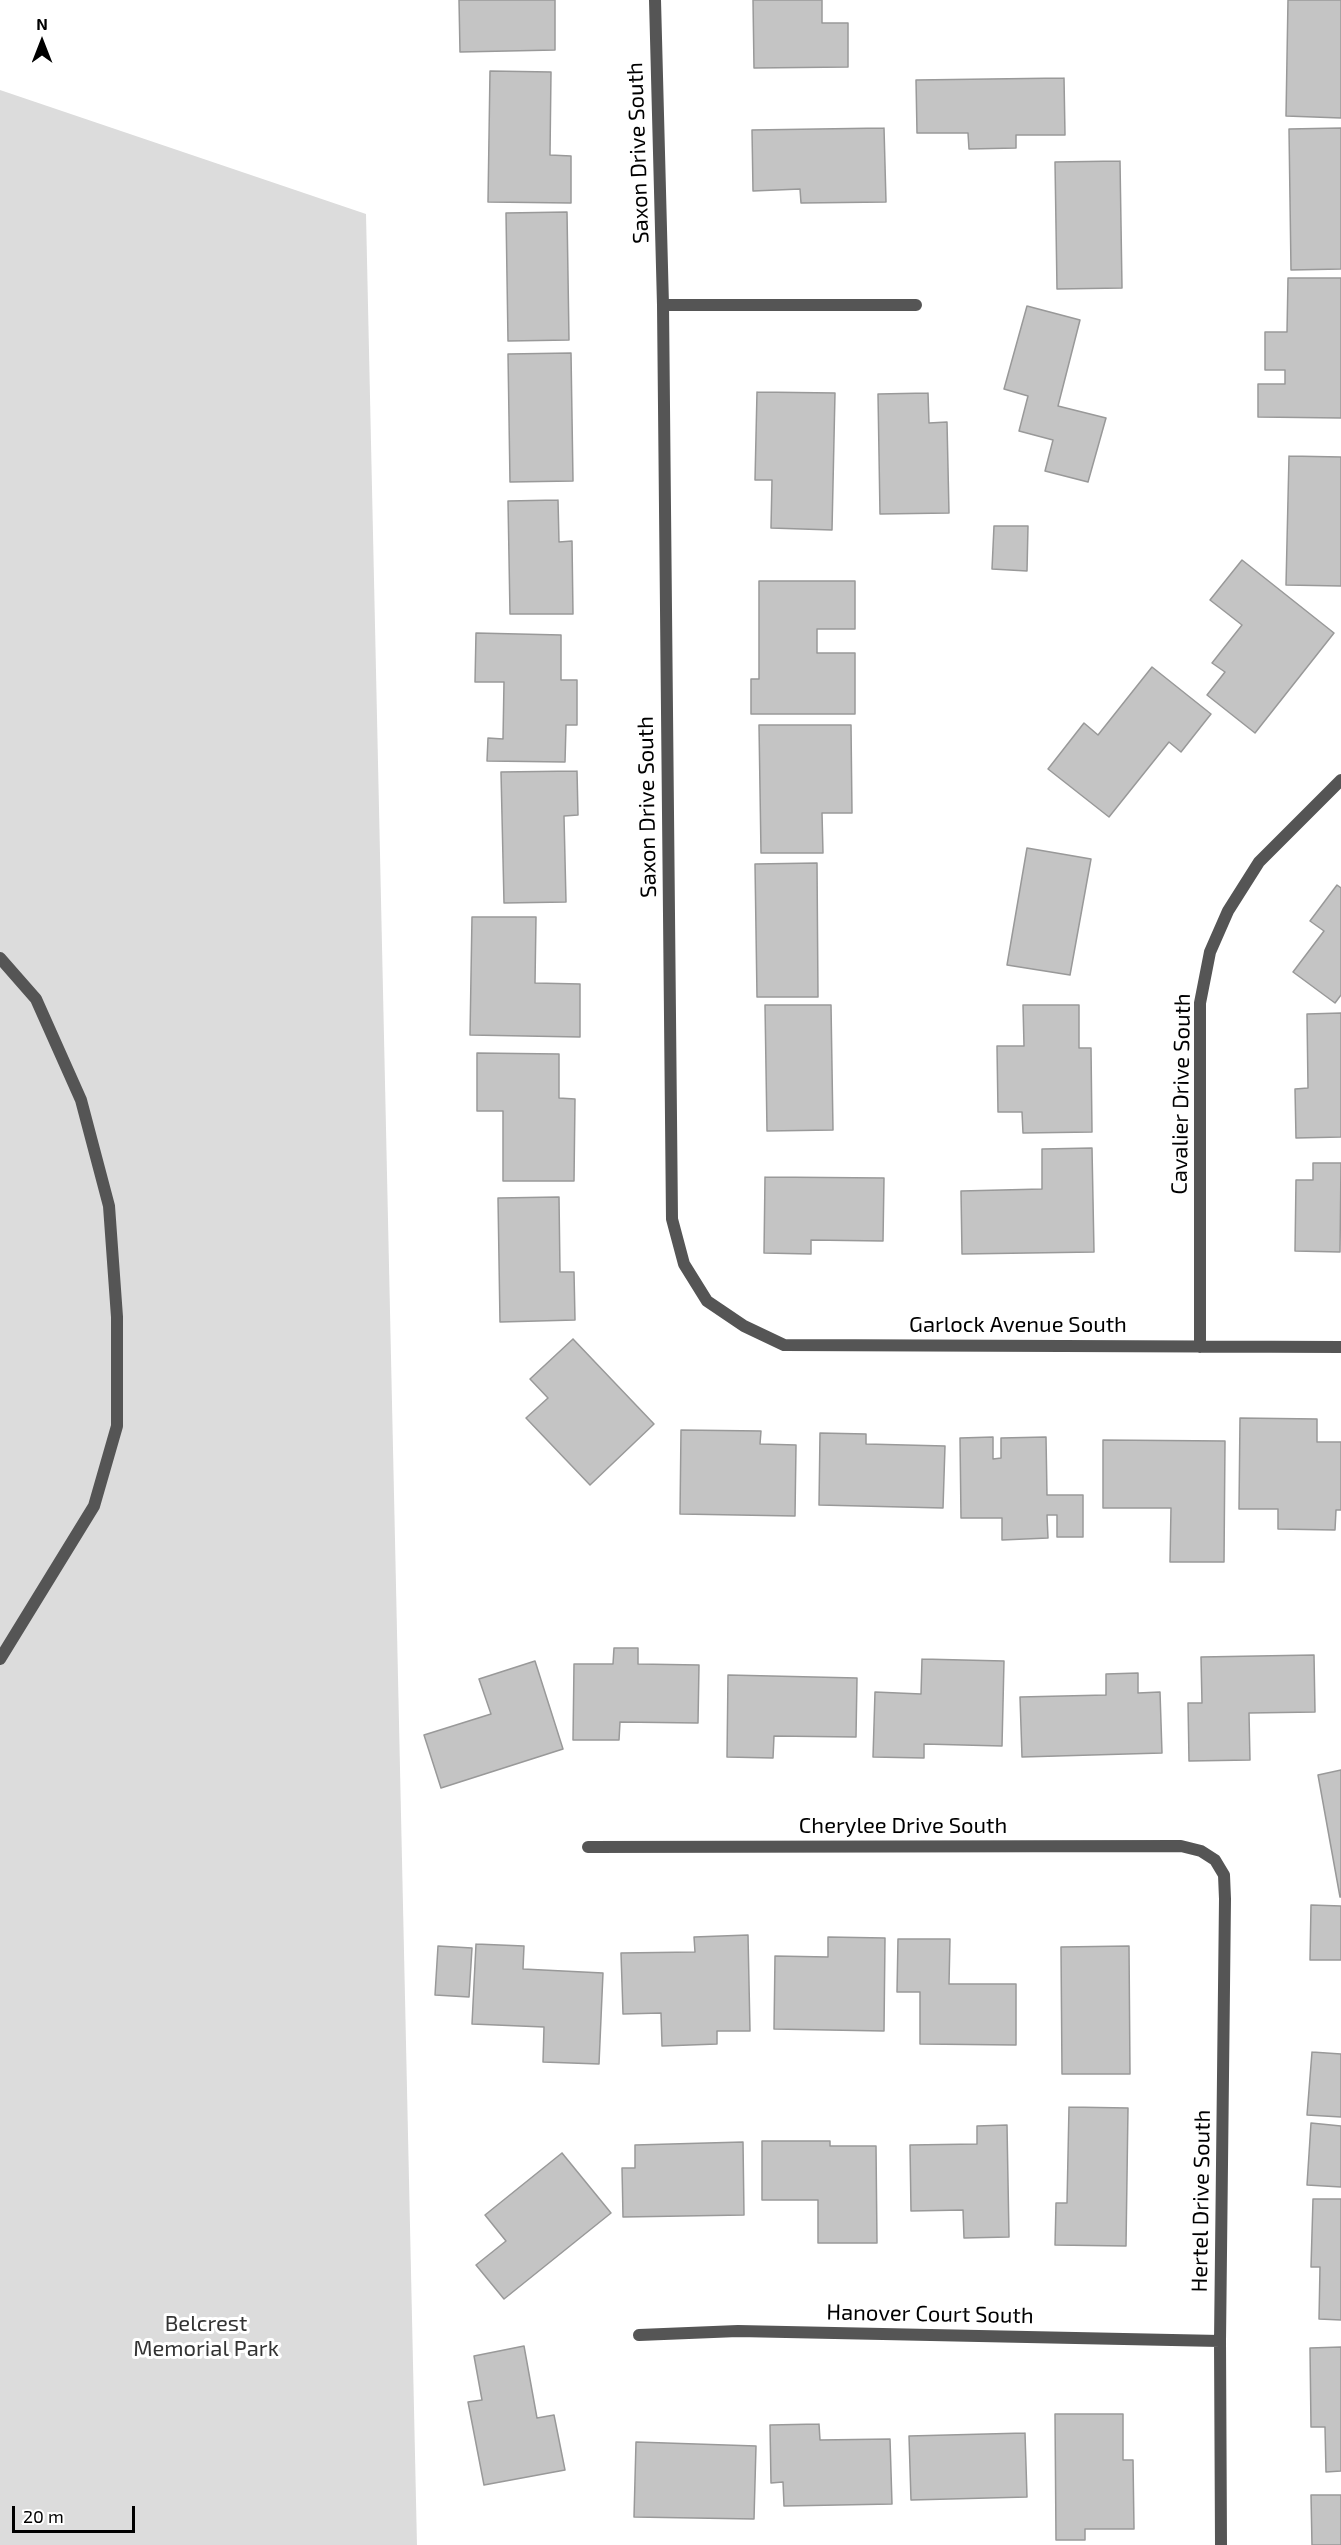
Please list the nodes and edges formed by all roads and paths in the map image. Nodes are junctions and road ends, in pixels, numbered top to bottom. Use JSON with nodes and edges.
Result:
{"nodes":[{"id":1,"x":655,"y":0,"type":"edge"},
{"id":2,"x":663,"y":305,"type":"junction"},
{"id":3,"x":916,"y":305,"type":"dead end"},
{"id":4,"x":1341,"y":780,"type":"edge"},
{"id":5,"x":0,"y":958,"type":"edge"},
{"id":6,"x":707,"y":1301,"type":"joint"},
{"id":7,"x":1200,"y":1347,"type":"junction"},
{"id":8,"x":1341,"y":1347,"type":"edge"},
{"id":9,"x":0,"y":1659,"type":"edge"},
{"id":10,"x":588,"y":1847,"type":"dead end"},
{"id":11,"x":1215,"y":1860,"type":"joint"},
{"id":12,"x":639,"y":2335,"type":"dead end"},
{"id":13,"x":1220,"y":2342,"type":"junction"},
{"id":14,"x":1221,"y":2545,"type":"edge"}],
"edges":[{"from":1,"to":2,"type":"street","name":"Saxon Drive South"},
{"from":2,"to":3,"type":"street"},
{"from":2,"to":6,"type":"street","name":"Saxon Drive South"},
{"from":4,"to":7,"type":"street","name":"Cavalier Drive South"},
{"from":5,"to":9,"type":"street"},
{"from":6,"to":7,"type":"street","name":"Garlock Avenue South"},
{"from":7,"to":8,"type":"street","name":"Garlock Avenue South"},
{"from":10,"to":11,"type":"street","name":"Cherylee Drive South"},
{"from":11,"to":13,"type":"street","name":"Hertel Drive South"},
{"from":12,"to":13,"type":"street","name":"Hanover Court South"},
{"from":13,"to":14,"type":"street","name":"Hertel Drive South"}]}
